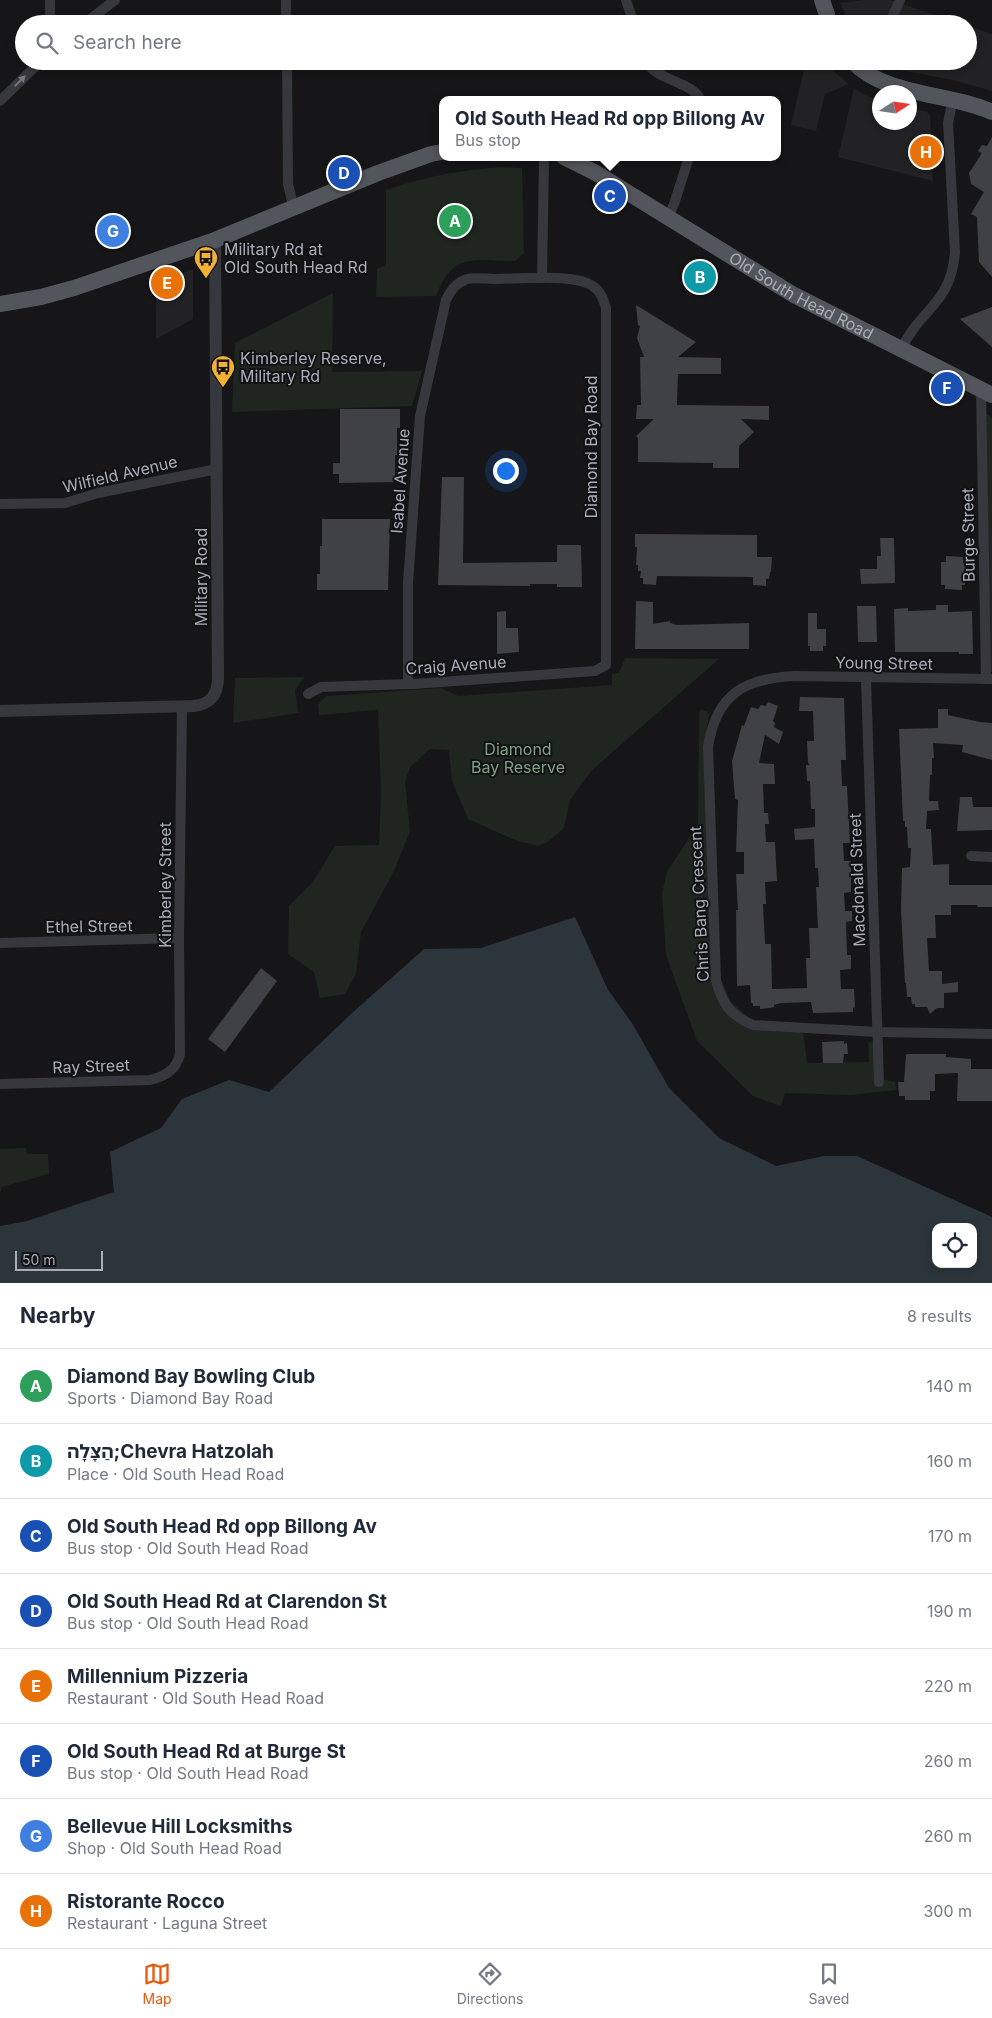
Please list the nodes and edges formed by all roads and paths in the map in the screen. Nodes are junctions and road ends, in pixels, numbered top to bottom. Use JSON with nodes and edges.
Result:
{"nodes":[{"id":1,"x":50,"y":0,"type":"edge"},
{"id":2,"x":115,"y":0,"type":"edge"},
{"id":3,"x":286,"y":0,"type":"edge"},
{"id":4,"x":626,"y":0,"type":"edge"},
{"id":5,"x":822,"y":0,"type":"edge"},
{"id":6,"x":900,"y":0,"type":"edge"},
{"id":7,"x":50,"y":15,"type":"edge"},
{"id":8,"x":96,"y":15,"type":"edge"},
{"id":9,"x":286,"y":15,"type":"edge"},
{"id":10,"x":631,"y":15,"type":"edge"},
{"id":11,"x":827,"y":15,"type":"edge"},
{"id":12,"x":893,"y":15,"type":"edge"},
{"id":13,"x":32,"y":70,"type":"edge"},
{"id":14,"x":287,"y":70,"type":"edge"},
{"id":15,"x":656,"y":70,"type":"edge"},
{"id":16,"x":871,"y":70,"type":"edge"},
{"id":17,"x":697,"y":96,"type":"edge"},
{"id":18,"x":953,"y":99,"type":"junction"},
{"id":19,"x":0,"y":101,"type":"edge"},
{"id":20,"x":992,"y":112,"type":"edge"},
{"id":21,"x":439,"y":153,"type":"edge"},
{"id":22,"x":544,"y":161,"type":"edge"},
{"id":23,"x":572,"y":161,"type":"edge"},
{"id":24,"x":688,"y":161,"type":"edge"},
{"id":25,"x":294,"y":209,"type":"junction"},
{"id":26,"x":668,"y":218,"type":"junction"},
{"id":27,"x":215,"y":240,"type":"junction"},
{"id":28,"x":542,"y":278,"type":"junction"},
{"id":29,"x":455,"y":286,"type":"joint"},
{"id":30,"x":0,"y":304,"type":"edge"},
{"id":31,"x":901,"y":350,"type":"junction"},
{"id":32,"x":986,"y":392,"type":"edge"},
{"id":33,"x":217,"y":469,"type":"junction"},
{"id":34,"x":0,"y":504,"type":"edge"},
{"id":35,"x":606,"y":665,"type":"joint"},
{"id":36,"x":775,"y":677,"type":"joint"},
{"id":37,"x":866,"y":678,"type":"junction"},
{"id":38,"x":989,"y":679,"type":"edge"},
{"id":39,"x":408,"y":684,"type":"junction"},
{"id":40,"x":308,"y":694,"type":"dead end"},
{"id":41,"x":182,"y":707,"type":"junction"},
{"id":42,"x":0,"y":711,"type":"edge"},
{"id":43,"x":971,"y":856,"type":"dead end"},
{"id":44,"x":992,"y":856,"type":"edge"},
{"id":45,"x":179,"y":938,"type":"junction"},
{"id":46,"x":0,"y":943,"type":"edge"},
{"id":47,"x":877,"y":1032,"type":"junction"},
{"id":48,"x":992,"y":1034,"type":"edge"},
{"id":49,"x":178,"y":1063,"type":"joint"},
{"id":50,"x":879,"y":1082,"type":"dead end"},
{"id":51,"x":0,"y":1084,"type":"edge"}],
"edges":[{"from":1,"to":7,"type":"street"},
{"from":2,"to":8,"type":"street"},
{"from":3,"to":9,"type":"street"},
{"from":4,"to":10,"type":"street"},
{"from":5,"to":11,"type":"main road"},
{"from":6,"to":12,"type":"street"},
{"from":19,"to":13,"type":"street","one_way":true},
{"from":14,"to":25,"type":"street"},
{"from":15,"to":17,"type":"street"},
{"from":16,"to":18,"type":"main road"},
{"from":18,"to":20,"type":"main road"},
{"from":18,"to":31,"type":"street"},
{"from":21,"to":25,"type":"main road"},
{"from":22,"to":28,"type":"street"},
{"from":23,"to":26,"type":"main road","name":"Old South Head Road"},
{"from":24,"to":26,"type":"street"},
{"from":25,"to":27,"type":"main road"},
{"from":26,"to":31,"type":"main road","name":"Old South Head Road"},
{"from":27,"to":30,"type":"main road"},
{"from":27,"to":33,"type":"street","name":"Military Road"},
{"from":28,"to":29,"type":"street","name":"Diamond Bay Road"},
{"from":28,"to":35,"type":"street","name":"Diamond Bay Road"},
{"from":29,"to":39,"type":"street","name":"Isabel Avenue"},
{"from":31,"to":32,"type":"main road","name":"Old South Head Road"},
{"from":32,"to":38,"type":"street","name":"Burge Street"},
{"from":33,"to":34,"type":"street","name":"Wilfield Avenue"},
{"from":33,"to":41,"type":"street","name":"Military Road"},
{"from":35,"to":39,"type":"street","name":"Craig Avenue"},
{"from":36,"to":37,"type":"street","name":"Young Street"},
{"from":36,"to":47,"type":"street","name":"Chris Bang Crescent"},
{"from":37,"to":38,"type":"street","name":"Young Street"},
{"from":37,"to":47,"type":"street","name":"Macdonald Street"},
{"from":39,"to":40,"type":"street","name":"Craig Avenue"},
{"from":41,"to":42,"type":"street","name":"Military Road"},
{"from":41,"to":45,"type":"street","name":"Kimberley Street"},
{"from":43,"to":44,"type":"street"},
{"from":45,"to":46,"type":"street","name":"Ethel Street"},
{"from":45,"to":49,"type":"street","name":"Kimberley Street"},
{"from":47,"to":48,"type":"street","name":"Chris Bang Crescent"},
{"from":47,"to":50,"type":"street","name":"Macdonald Street"},
{"from":49,"to":51,"type":"street","name":"Ray Street"}]}
